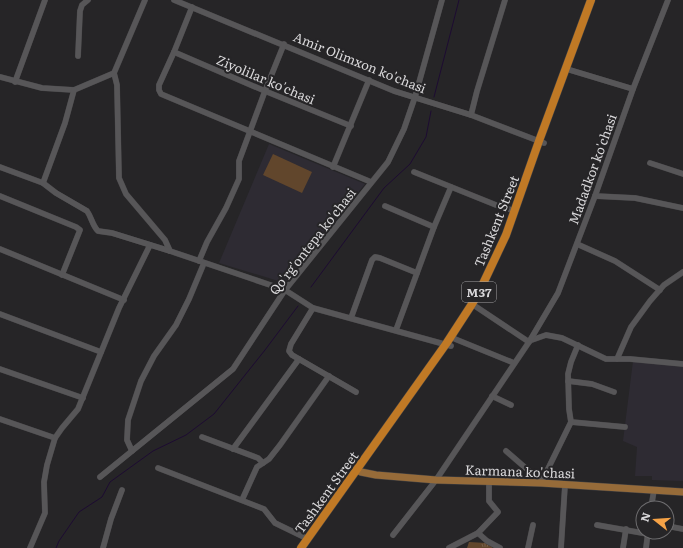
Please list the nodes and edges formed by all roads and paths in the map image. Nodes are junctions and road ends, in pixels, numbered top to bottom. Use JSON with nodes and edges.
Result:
{"nodes":[{"id":1,"x":45,"y":0,"type":"edge"},
{"id":2,"x":88,"y":0,"type":"edge"},
{"id":3,"x":145,"y":0,"type":"edge"},
{"id":4,"x":174,"y":0,"type":"edge"},
{"id":5,"x":442,"y":0,"type":"edge"},
{"id":6,"x":506,"y":0,"type":"edge"},
{"id":7,"x":591,"y":0,"type":"edge"},
{"id":8,"x":596,"y":0,"type":"edge"},
{"id":9,"x":668,"y":0,"type":"edge"},
{"id":10,"x":192,"y":7,"type":"junction"},
{"id":11,"x":284,"y":44,"type":"junction"},
{"id":12,"x":174,"y":52,"type":"junction"},
{"id":13,"x":78,"y":56,"type":"dead end"},
{"id":14,"x":570,"y":70,"type":"junction"},
{"id":15,"x":114,"y":73,"type":"junction"},
{"id":16,"x":0,"y":77,"type":"edge"},
{"id":17,"x":369,"y":80,"type":"junction"},
{"id":18,"x":15,"y":82,"type":"junction"},
{"id":19,"x":633,"y":88,"type":"junction"},
{"id":20,"x":74,"y":90,"type":"junction"},
{"id":21,"x":265,"y":91,"type":"junction"},
{"id":22,"x":415,"y":97,"type":"junction"},
{"id":23,"x":471,"y":115,"type":"junction"},
{"id":24,"x":351,"y":126,"type":"junction"},
{"id":25,"x":251,"y":131,"type":"junction"},
{"id":26,"x":541,"y":142,"type":"junction"},
{"id":27,"x":650,"y":163,"type":"dead end"},
{"id":28,"x":333,"y":166,"type":"junction"},
{"id":29,"x":0,"y":167,"type":"edge"},
{"id":30,"x":414,"y":172,"type":"dead end"},
{"id":31,"x":683,"y":174,"type":"edge"},
{"id":32,"x":43,"y":182,"type":"junction"},
{"id":33,"x":371,"y":182,"type":"junction"},
{"id":34,"x":451,"y":187,"type":"junction"},
{"id":35,"x":0,"y":196,"type":"edge"},
{"id":36,"x":595,"y":196,"type":"junction"},
{"id":37,"x":384,"y":206,"type":"dead end"},
{"id":38,"x":683,"y":208,"type":"edge"},
{"id":39,"x":515,"y":211,"type":"junction"},
{"id":40,"x":434,"y":227,"type":"junction"},
{"id":41,"x":577,"y":244,"type":"junction"},
{"id":42,"x":150,"y":245,"type":"junction"},
{"id":43,"x":0,"y":249,"type":"edge"},
{"id":44,"x":170,"y":252,"type":"junction"},
{"id":45,"x":201,"y":262,"type":"junction"},
{"id":46,"x":683,"y":272,"type":"edge"},
{"id":47,"x":417,"y":273,"type":"junction"},
{"id":48,"x":62,"y":275,"type":"junction"},
{"id":49,"x":285,"y":290,"type":"junction"},
{"id":50,"x":660,"y":290,"type":"junction"},
{"id":51,"x":124,"y":300,"type":"junction"},
{"id":52,"x":474,"y":306,"type":"junction"},
{"id":53,"x":313,"y":308,"type":"junction"},
{"id":54,"x":0,"y":314,"type":"edge"},
{"id":55,"x":351,"y":318,"type":"junction"},
{"id":56,"x":396,"y":330,"type":"junction"},
{"id":57,"x":529,"y":342,"type":"junction"},
{"id":58,"x":450,"y":343,"type":"junction"},
{"id":59,"x":578,"y":345,"type":"junction"},
{"id":60,"x":100,"y":352,"type":"junction"},
{"id":61,"x":299,"y":359,"type":"junction"},
{"id":62,"x":617,"y":359,"type":"junction"},
{"id":63,"x":514,"y":363,"type":"junction"},
{"id":64,"x":683,"y":364,"type":"edge"},
{"id":65,"x":0,"y":369,"type":"edge"},
{"id":66,"x":329,"y":376,"type":"junction"},
{"id":67,"x":568,"y":381,"type":"junction"},
{"id":68,"x":356,"y":392,"type":"dead end"},
{"id":69,"x":614,"y":392,"type":"dead end"},
{"id":70,"x":492,"y":396,"type":"junction"},
{"id":71,"x":83,"y":398,"type":"junction"},
{"id":72,"x":511,"y":405,"type":"dead end"},
{"id":73,"x":0,"y":419,"type":"edge"},
{"id":74,"x":571,"y":422,"type":"junction"},
{"id":75,"x":625,"y":427,"type":"dead end"},
{"id":76,"x":202,"y":437,"type":"dead end"},
{"id":77,"x":55,"y":438,"type":"junction"},
{"id":78,"x":233,"y":449,"type":"junction"},
{"id":79,"x":132,"y":451,"type":"junction"},
{"id":80,"x":506,"y":452,"type":"dead end"},
{"id":81,"x":262,"y":463,"type":"junction"},
{"id":82,"x":158,"y":468,"type":"dead end"},
{"id":83,"x":359,"y":471,"type":"junction"},
{"id":84,"x":100,"y":477,"type":"dead end"},
{"id":85,"x":436,"y":480,"type":"junction"},
{"id":86,"x":489,"y":482,"type":"junction"},
{"id":87,"x":542,"y":483,"type":"junction"},
{"id":88,"x":566,"y":485,"type":"junction"},
{"id":89,"x":122,"y":490,"type":"dead end"},
{"id":90,"x":654,"y":490,"type":"junction"},
{"id":91,"x":683,"y":492,"type":"edge"},
{"id":92,"x":242,"y":500,"type":"junction"},
{"id":93,"x":652,"y":500,"type":"edge"},
{"id":94,"x":533,"y":525,"type":"dead end"},
{"id":95,"x":597,"y":525,"type":"dead end"},
{"id":96,"x":626,"y":529,"type":"junction"},
{"id":97,"x":635,"y":531,"type":"edge"},
{"id":98,"x":478,"y":533,"type":"junction"},
{"id":99,"x":393,"y":535,"type":"dead end"},
{"id":100,"x":308,"y":539,"type":"junction"},
{"id":101,"x":30,"y":548,"type":"edge"},
{"id":102,"x":103,"y":548,"type":"edge"},
{"id":103,"x":301,"y":548,"type":"edge"},
{"id":104,"x":306,"y":548,"type":"edge"},
{"id":105,"x":449,"y":548,"type":"edge"},
{"id":106,"x":500,"y":548,"type":"edge"},
{"id":107,"x":528,"y":548,"type":"edge"},
{"id":108,"x":561,"y":548,"type":"edge"},
{"id":109,"x":623,"y":548,"type":"edge"}],
"edges":[{"from":1,"to":18,"type":"street"},
{"from":2,"to":13,"type":"street"},
{"from":3,"to":15,"type":"street"},
{"from":4,"to":10,"type":"street","name":"Amir Olimxon ko'chasi"},
{"from":5,"to":22,"type":"street","name":"Qo'rg'ontepa ko'chasi"},
{"from":6,"to":23,"type":"street"},
{"from":7,"to":26,"type":"highway","name":"Tashkent Street","number":"M37"},
{"from":8,"to":14,"type":"highway","name":"Tashkent Street","number":"M37"},
{"from":9,"to":19,"type":"street","name":"Madadkor ko'chasi"},
{"from":10,"to":11,"type":"street","name":"Amir Olimxon ko'chasi"},
{"from":10,"to":12,"type":"street"},
{"from":11,"to":17,"type":"street","name":"Amir Olimxon ko'chasi"},
{"from":11,"to":21,"type":"street"},
{"from":12,"to":21,"type":"street","name":"Ziyolilar ko'chasi"},
{"from":12,"to":25,"type":"street"},
{"from":14,"to":19,"type":"street"},
{"from":14,"to":26,"type":"highway","name":"Tashkent Street","number":"M37"},
{"from":15,"to":20,"type":"street"},
{"from":15,"to":44,"type":"street"},
{"from":16,"to":18,"type":"street"},
{"from":17,"to":22,"type":"street","name":"Amir Olimxon ko'chasi"},
{"from":17,"to":24,"type":"street"},
{"from":18,"to":20,"type":"street"},
{"from":19,"to":36,"type":"street","name":"Madadkor ko'chasi"},
{"from":20,"to":32,"type":"street"},
{"from":21,"to":24,"type":"street","name":"Ziyolilar ko'chasi"},
{"from":21,"to":25,"type":"street"},
{"from":22,"to":23,"type":"street","name":"Amir Olimxon ko'chasi"},
{"from":22,"to":33,"type":"street","name":"Qo'rg'ontepa ko'chasi"},
{"from":23,"to":26,"type":"street","name":"Amir Olimxon ko'chasi"},
{"from":24,"to":28,"type":"street"},
{"from":25,"to":28,"type":"street"},
{"from":25,"to":45,"type":"street"},
{"from":26,"to":39,"type":"highway","name":"Tashkent Street","number":"M37"},
{"from":26,"to":52,"type":"highway","name":"Tashkent Street","number":"M37"},
{"from":27,"to":31,"type":"street"},
{"from":28,"to":33,"type":"street"},
{"from":29,"to":32,"type":"street"},
{"from":30,"to":34,"type":"street"},
{"from":32,"to":42,"type":"street"},
{"from":33,"to":49,"type":"street","name":"Qo'rg'ontepa ko'chasi"},
{"from":34,"to":39,"type":"street"},
{"from":34,"to":40,"type":"street"},
{"from":35,"to":48,"type":"street"},
{"from":36,"to":38,"type":"street"},
{"from":36,"to":41,"type":"street","name":"Madadkor ko'chasi"},
{"from":37,"to":40,"type":"street"},
{"from":39,"to":52,"type":"highway","name":"Tashkent Street","number":"M37"},
{"from":40,"to":47,"type":"street"},
{"from":41,"to":50,"type":"street"},
{"from":41,"to":57,"type":"street","name":"Madadkor ko'chasi"},
{"from":42,"to":44,"type":"street"},
{"from":42,"to":51,"type":"street"},
{"from":43,"to":48,"type":"street"},
{"from":44,"to":45,"type":"street"},
{"from":45,"to":49,"type":"street"},
{"from":45,"to":79,"type":"street"},
{"from":46,"to":50,"type":"street"},
{"from":47,"to":55,"type":"street"},
{"from":47,"to":56,"type":"street"},
{"from":48,"to":51,"type":"street"},
{"from":49,"to":53,"type":"street"},
{"from":49,"to":79,"type":"street","name":"Qo'rg'ontepa ko'chasi"},
{"from":50,"to":62,"type":"street"},
{"from":51,"to":60,"type":"street"},
{"from":52,"to":57,"type":"street"},
{"from":52,"to":58,"type":"highway","name":"Tashkent Street","number":"M37"},
{"from":53,"to":55,"type":"street"},
{"from":53,"to":61,"type":"street"},
{"from":54,"to":60,"type":"street"},
{"from":55,"to":56,"type":"street"},
{"from":56,"to":58,"type":"street"},
{"from":57,"to":59,"type":"street"},
{"from":57,"to":63,"type":"street","name":"Madadkor ko'chasi"},
{"from":58,"to":63,"type":"street"},
{"from":58,"to":83,"type":"highway","name":"Tashkent Street","number":"M37"},
{"from":59,"to":62,"type":"street"},
{"from":59,"to":67,"type":"street"},
{"from":60,"to":71,"type":"street"},
{"from":61,"to":66,"type":"street"},
{"from":61,"to":78,"type":"street"},
{"from":62,"to":64,"type":"street"},
{"from":63,"to":70,"type":"street","name":"Madadkor ko'chasi"},
{"from":65,"to":71,"type":"street"},
{"from":66,"to":68,"type":"street"},
{"from":66,"to":81,"type":"street"},
{"from":67,"to":69,"type":"street"},
{"from":67,"to":74,"type":"street"},
{"from":70,"to":72,"type":"street"},
{"from":70,"to":85,"type":"street","name":"Madadkor ko'chasi"},
{"from":71,"to":77,"type":"street"},
{"from":73,"to":77,"type":"street"},
{"from":74,"to":75,"type":"street"},
{"from":74,"to":87,"type":"street"},
{"from":76,"to":78,"type":"street"},
{"from":77,"to":101,"type":"street"},
{"from":78,"to":81,"type":"street"},
{"from":79,"to":84,"type":"street","name":"Qo'rg'ontepa ko'chasi"},
{"from":80,"to":87,"type":"street"},
{"from":81,"to":92,"type":"street"},
{"from":82,"to":92,"type":"street"},
{"from":83,"to":85,"type":"main road","name":"Karmana ko'chasi"},
{"from":83,"to":100,"type":"highway","name":"Tashkent Street","number":"M37"},
{"from":83,"to":104,"type":"highway","name":"Tashkent Street","number":"M37"},
{"from":85,"to":86,"type":"main road","name":"Karmana ko'chasi"},
{"from":85,"to":99,"type":"street","name":"Madadkor ko'chasi"},
{"from":86,"to":87,"type":"main road","name":"Karmana ko'chasi"},
{"from":86,"to":98,"type":"street"},
{"from":87,"to":88,"type":"main road","name":"Karmana ko'chasi"},
{"from":88,"to":90,"type":"main road","name":"Karmana ko'chasi"},
{"from":88,"to":108,"type":"street"},
{"from":89,"to":102,"type":"street"},
{"from":90,"to":91,"type":"main road","name":"Karmana ko'chasi"},
{"from":90,"to":93,"type":"street"},
{"from":92,"to":100,"type":"street"},
{"from":94,"to":107,"type":"street"},
{"from":95,"to":96,"type":"street"},
{"from":96,"to":97,"type":"street"},
{"from":96,"to":109,"type":"street"},
{"from":98,"to":105,"type":"street"},
{"from":98,"to":106,"type":"street"},
{"from":100,"to":103,"type":"highway","name":"Tashkent Street","number":"M37"}]}
